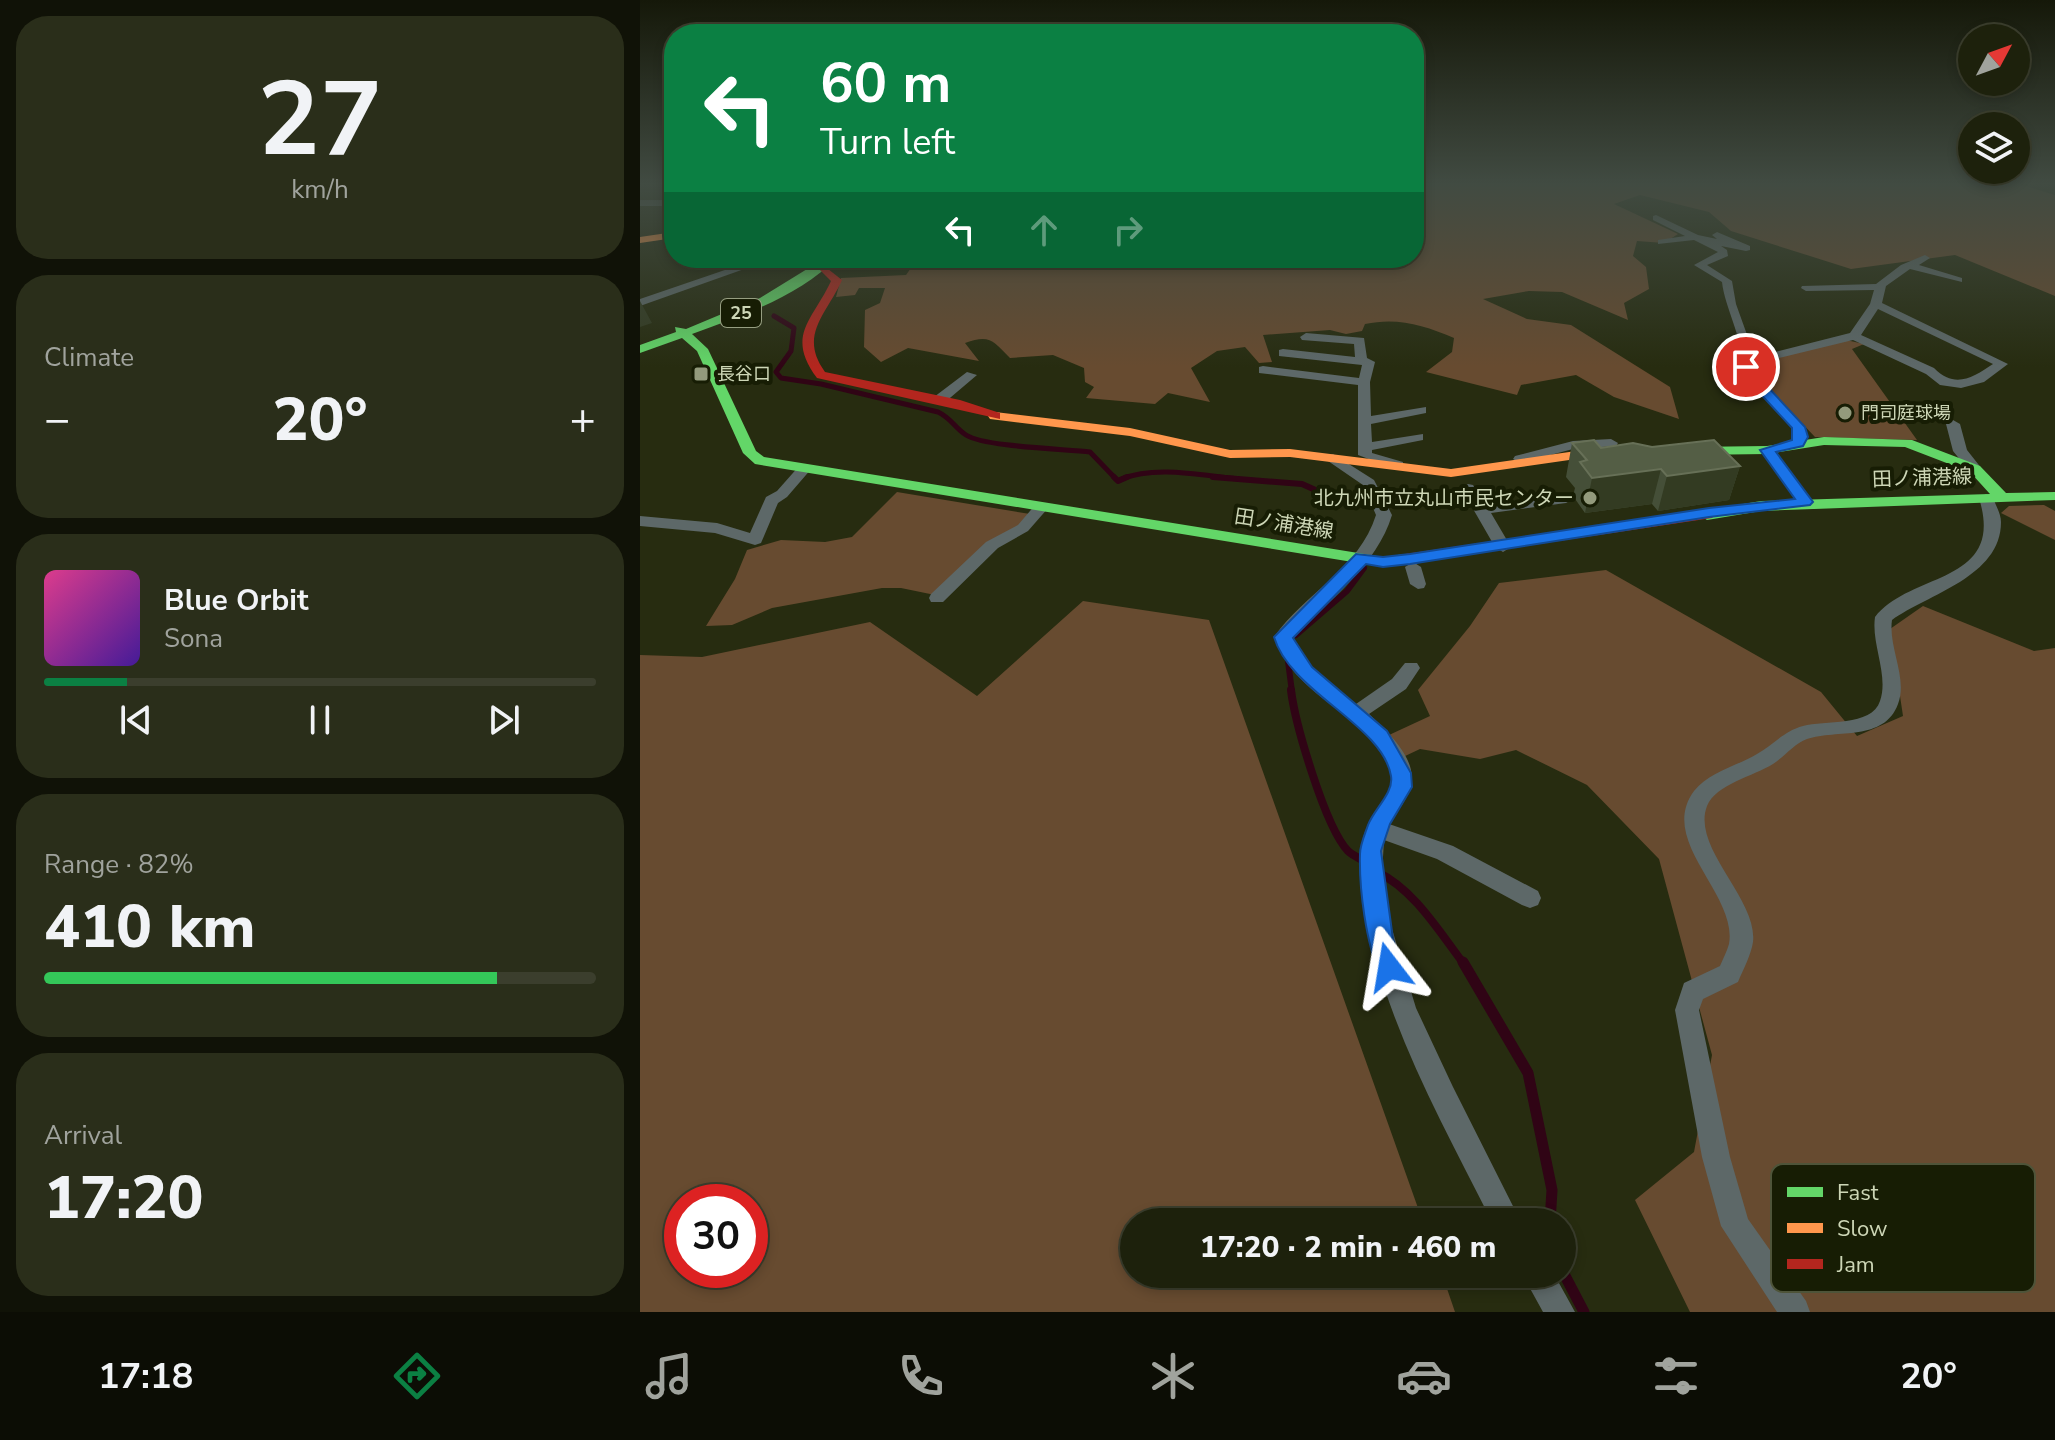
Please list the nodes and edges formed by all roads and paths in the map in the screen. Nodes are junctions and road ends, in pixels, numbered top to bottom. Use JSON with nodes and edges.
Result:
{"nodes":[{"id":1,"x":1712,"y":245,"type":"edge"},
{"id":2,"x":1925,"y":258,"type":"dead end"},
{"id":3,"x":1909,"y":265,"type":"junction"},
{"id":4,"x":741,"y":268,"type":"edge"},
{"id":5,"x":818,"y":268,"type":"edge"},
{"id":6,"x":820,"y":268,"type":"edge"},
{"id":7,"x":826,"y":268,"type":"edge"},
{"id":8,"x":1958,"y":280,"type":"dead end"},
{"id":9,"x":1881,"y":287,"type":"junction"},
{"id":10,"x":1806,"y":288,"type":"dead end"},
{"id":11,"x":640,"y":303,"type":"edge"},
{"id":12,"x":1876,"y":304,"type":"junction"},
{"id":13,"x":683,"y":332,"type":"junction"},
{"id":14,"x":1854,"y":336,"type":"junction"},
{"id":15,"x":1306,"y":337,"type":"dead end"},
{"id":16,"x":640,"y":342,"type":"edge"},
{"id":17,"x":640,"y":349,"type":"edge"},
{"id":18,"x":702,"y":349,"type":"junction"},
{"id":19,"x":1283,"y":353,"type":"dead end"},
{"id":20,"x":1361,"y":361,"type":"junction"},
{"id":21,"x":1750,"y":362,"type":"junction"},
{"id":22,"x":1263,"y":370,"type":"dead end"},
{"id":23,"x":971,"y":375,"type":"dead end"},
{"id":24,"x":1364,"y":382,"type":"junction"},
{"id":25,"x":939,"y":400,"type":"junction"},
{"id":26,"x":1421,"y":410,"type":"dead end"},
{"id":27,"x":1365,"y":421,"type":"junction"},
{"id":28,"x":1953,"y":424,"type":"dead end"},
{"id":29,"x":1418,"y":437,"type":"dead end"},
{"id":30,"x":1798,"y":443,"type":"junction"},
{"id":31,"x":1366,"y":447,"type":"junction"},
{"id":32,"x":1618,"y":447,"type":"edge"},
{"id":33,"x":1767,"y":450,"type":"junction"},
{"id":34,"x":1678,"y":451,"type":"edge"},
{"id":35,"x":1333,"y":458,"type":"junction"},
{"id":36,"x":805,"y":468,"type":"junction"},
{"id":37,"x":1403,"y":469,"type":"junction"},
{"id":38,"x":1975,"y":469,"type":"junction"},
{"id":39,"x":1468,"y":488,"type":"dead end"},
{"id":40,"x":2055,"y":496,"type":"edge"},
{"id":41,"x":1993,"y":498,"type":"junction"},
{"id":42,"x":1566,"y":499,"type":"dead end"},
{"id":43,"x":1805,"y":502,"type":"junction"},
{"id":44,"x":1041,"y":507,"type":"junction"},
{"id":45,"x":1482,"y":510,"type":"junction"},
{"id":46,"x":640,"y":521,"type":"edge"},
{"id":47,"x":1503,"y":547,"type":"junction"},
{"id":48,"x":1362,"y":558,"type":"junction"},
{"id":49,"x":937,"y":598,"type":"dead end"},
{"id":50,"x":1411,"y":668,"type":"dead end"},
{"id":51,"x":1355,"y":714,"type":"junction"},
{"id":52,"x":1377,"y":829,"type":"junction"},
{"id":53,"x":1530,"y":898,"type":"dead end"},
{"id":54,"x":1500,"y":1208,"type":"edge"},
{"id":55,"x":1771,"y":1277,"type":"edge"},
{"id":56,"x":1545,"y":1288,"type":"edge"},
{"id":57,"x":1781,"y":1292,"type":"edge"},
{"id":58,"x":1560,"y":1312,"type":"edge"},
{"id":59,"x":1795,"y":1312,"type":"edge"}],
"edges":[{"from":1,"to":21,"type":"street"},
{"from":2,"to":3,"type":"street"},
{"from":3,"to":8,"type":"street"},
{"from":3,"to":9,"type":"street"},
{"from":4,"to":11,"type":"street"},
{"from":5,"to":13,"type":"main road","number":"25"},
{"from":6,"to":18,"type":"main road"},
{"from":7,"to":25,"type":"main road"},
{"from":9,"to":10,"type":"street"},
{"from":9,"to":12,"type":"street"},
{"from":12,"to":14,"type":"street"},
{"from":12,"to":14,"type":"street"},
{"from":13,"to":16,"type":"main road","number":"25"},
{"from":13,"to":17,"type":"main road","number":"25"},
{"from":13,"to":18,"type":"main road","name":"田ノ浦港線"},
{"from":14,"to":21,"type":"street"},
{"from":15,"to":20,"type":"street"},
{"from":18,"to":36,"type":"main road","name":"田ノ浦港線"},
{"from":19,"to":20,"type":"street"},
{"from":20,"to":24,"type":"street"},
{"from":21,"to":30,"type":"street"},
{"from":22,"to":24,"type":"street"},
{"from":23,"to":25,"type":"street"},
{"from":24,"to":27,"type":"street"},
{"from":25,"to":35,"type":"main road"},
{"from":26,"to":27,"type":"street"},
{"from":27,"to":31,"type":"street"},
{"from":28,"to":38,"type":"street"},
{"from":29,"to":31,"type":"street"},
{"from":30,"to":33,"type":"main road"},
{"from":30,"to":38,"type":"main road"},
{"from":31,"to":37,"type":"street"},
{"from":32,"to":37,"type":"main road"},
{"from":33,"to":34,"type":"main road"},
{"from":33,"to":43,"type":"street"},
{"from":35,"to":37,"type":"main road"},
{"from":35,"to":48,"type":"street"},
{"from":36,"to":44,"type":"main road","name":"田ノ浦港線"},
{"from":36,"to":46,"type":"street"},
{"from":38,"to":41,"type":"main road"},
{"from":39,"to":45,"type":"street"},
{"from":40,"to":41,"type":"main road","name":"田ノ浦港線"},
{"from":41,"to":43,"type":"main road","name":"田ノ浦港線"},
{"from":41,"to":55,"type":"street"},
{"from":42,"to":45,"type":"street"},
{"from":43,"to":47,"type":"main road","name":"田ノ浦港線"},
{"from":44,"to":48,"type":"main road","name":"田ノ浦港線"},
{"from":44,"to":49,"type":"street"},
{"from":45,"to":47,"type":"street"},
{"from":47,"to":48,"type":"main road","name":"田ノ浦港線"},
{"from":48,"to":51,"type":"street"},
{"from":50,"to":51,"type":"street"},
{"from":51,"to":52,"type":"street"},
{"from":52,"to":53,"type":"street"},
{"from":52,"to":54,"type":"street"},
{"from":56,"to":58,"type":"street"},
{"from":57,"to":59,"type":"street"}]}
